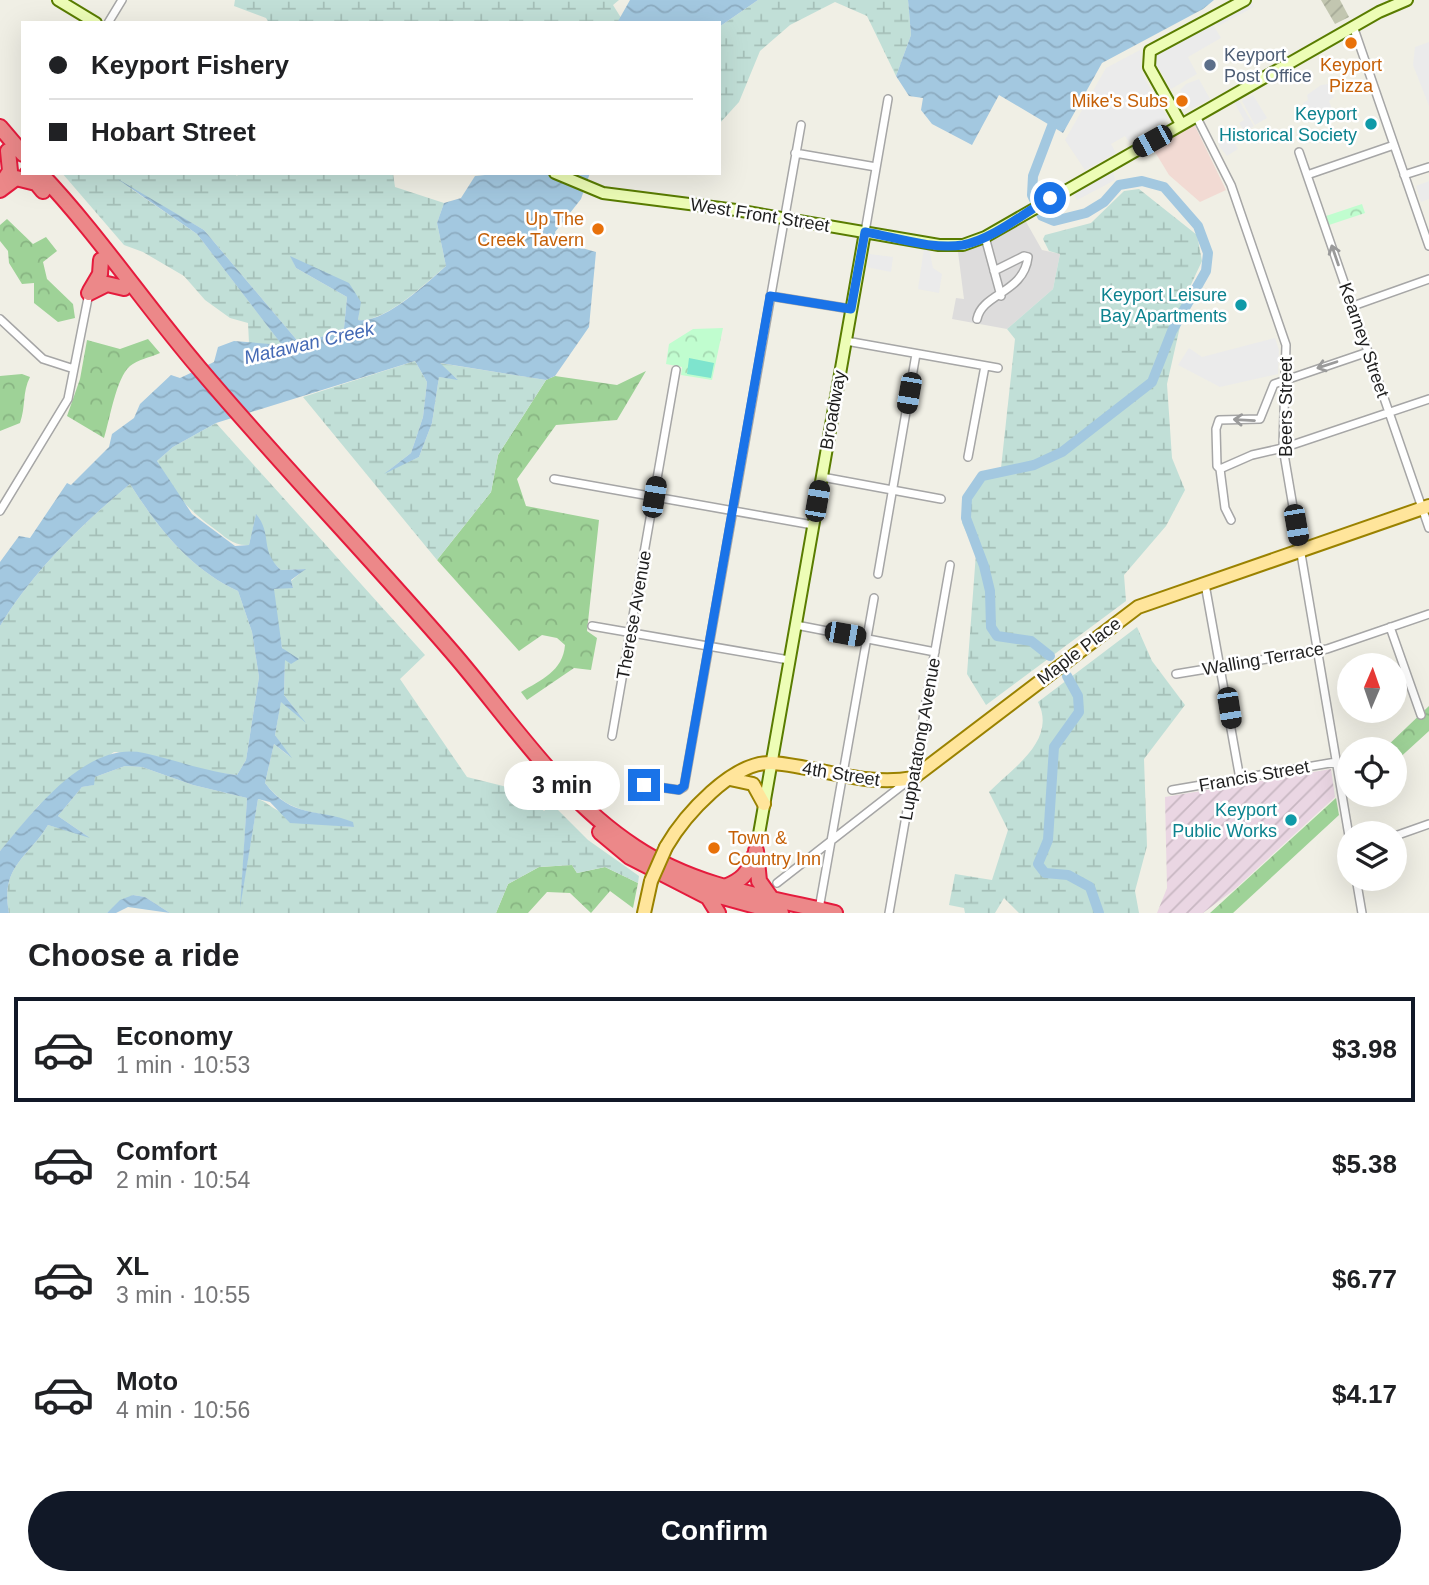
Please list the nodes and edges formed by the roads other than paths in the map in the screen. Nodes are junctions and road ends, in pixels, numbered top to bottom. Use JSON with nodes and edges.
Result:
{"nodes":[{"id":1,"x":58,"y":0,"type":"edge"},
{"id":2,"x":122,"y":0,"type":"edge"},
{"id":3,"x":1245,"y":0,"type":"edge"},
{"id":4,"x":1407,"y":0,"type":"edge"},
{"id":5,"x":93,"y":21,"type":"edge"},
{"id":6,"x":109,"y":21,"type":"edge"},
{"id":7,"x":1353,"y":26,"type":"junction"},
{"id":8,"x":888,"y":99,"type":"dead end"},
{"id":9,"x":1196,"y":116,"type":"junction"},
{"id":10,"x":1181,"y":124,"type":"junction"},
{"id":11,"x":801,"y":125,"type":"dead end"},
{"id":12,"x":8,"y":142,"type":"edge"},
{"id":13,"x":1394,"y":145,"type":"junction"},
{"id":14,"x":1299,"y":152,"type":"dead end"},
{"id":15,"x":795,"y":153,"type":"junction"},
{"id":16,"x":21,"y":164,"type":"edge"},
{"id":17,"x":876,"y":167,"type":"junction"},
{"id":18,"x":1429,"y":167,"type":"edge"},
{"id":19,"x":560,"y":175,"type":"edge"},
{"id":20,"x":1307,"y":175,"type":"junction"},
{"id":21,"x":1404,"y":175,"type":"junction"},
{"id":22,"x":35,"y":177,"type":"edge"},
{"id":23,"x":0,"y":189,"type":"edge"},
{"id":24,"x":784,"y":218,"type":"junction"},
{"id":25,"x":865,"y":232,"type":"junction"},
{"id":26,"x":985,"y":236,"type":"junction"},
{"id":27,"x":1429,"y":246,"type":"edge"},
{"id":28,"x":101,"y":260,"type":"junction"},
{"id":29,"x":994,"y":271,"type":"junction"},
{"id":30,"x":1429,"y":279,"type":"edge"},
{"id":31,"x":124,"y":288,"type":"junction"},
{"id":32,"x":89,"y":293,"type":"junction"},
{"id":33,"x":770,"y":296,"type":"junction"},
{"id":34,"x":1000,"y":296,"type":"junction"},
{"id":35,"x":1353,"y":306,"type":"junction"},
{"id":36,"x":851,"y":309,"type":"junction"},
{"id":37,"x":0,"y":319,"type":"edge"},
{"id":38,"x":977,"y":319,"type":"dead end"},
{"id":39,"x":846,"y":341,"type":"junction"},
{"id":40,"x":1368,"y":352,"type":"junction"},
{"id":41,"x":916,"y":354,"type":"junction"},
{"id":42,"x":189,"y":363,"type":"junction"},
{"id":43,"x":985,"y":366,"type":"junction"},
{"id":44,"x":998,"y":368,"type":"dead end"},
{"id":45,"x":75,"y":369,"type":"junction"},
{"id":46,"x":676,"y":370,"type":"dead end"},
{"id":47,"x":1286,"y":380,"type":"junction"},
{"id":48,"x":1429,"y":399,"type":"edge"},
{"id":49,"x":1389,"y":413,"type":"junction"},
{"id":50,"x":242,"y":425,"type":"junction"},
{"id":51,"x":1283,"y":449,"type":"junction"},
{"id":52,"x":968,"y":457,"type":"dead end"},
{"id":53,"x":1220,"y":469,"type":"junction"},
{"id":54,"x":822,"y":477,"type":"junction"},
{"id":55,"x":554,"y":479,"type":"dead end"},
{"id":56,"x":893,"y":490,"type":"junction"},
{"id":57,"x":654,"y":497,"type":"junction"},
{"id":58,"x":941,"y":499,"type":"dead end"},
{"id":59,"x":1426,"y":508,"type":"edge"},
{"id":60,"x":0,"y":511,"type":"edge"},
{"id":61,"x":733,"y":511,"type":"junction"},
{"id":62,"x":1231,"y":520,"type":"dead end"},
{"id":63,"x":813,"y":525,"type":"junction"},
{"id":64,"x":1429,"y":528,"type":"edge"},
{"id":65,"x":1301,"y":551,"type":"junction"},
{"id":66,"x":950,"y":565,"type":"dead end"},
{"id":67,"x":878,"y":574,"type":"dead end"},
{"id":68,"x":1205,"y":584,"type":"junction"},
{"id":69,"x":874,"y":598,"type":"dead end"},
{"id":70,"x":1429,"y":614,"type":"edge"},
{"id":71,"x":796,"y":625,"type":"junction"},
{"id":72,"x":592,"y":626,"type":"dead end"},
{"id":73,"x":1390,"y":627,"type":"junction"},
{"id":74,"x":630,"y":632,"type":"junction"},
{"id":75,"x":867,"y":638,"type":"junction"},
{"id":76,"x":709,"y":646,"type":"junction"},
{"id":77,"x":1318,"y":651,"type":"junction"},
{"id":78,"x":935,"y":652,"type":"junction"},
{"id":79,"x":789,"y":660,"type":"junction"},
{"id":80,"x":1222,"y":667,"type":"junction"},
{"id":81,"x":1176,"y":674,"type":"dead end"},
{"id":82,"x":1421,"y":715,"type":"dead end"},
{"id":83,"x":612,"y":736,"type":"dead end"},
{"id":84,"x":770,"y":762,"type":"junction"},
{"id":85,"x":1336,"y":762,"type":"junction"},
{"id":86,"x":842,"y":775,"type":"junction"},
{"id":87,"x":913,"y":778,"type":"junction"},
{"id":88,"x":730,"y":779,"type":"junction"},
{"id":89,"x":1240,"y":779,"type":"junction"},
{"id":90,"x":644,"y":785,"type":"dead end"},
{"id":91,"x":1172,"y":790,"type":"dead end"},
{"id":92,"x":764,"y":804,"type":"junction"},
{"id":93,"x":1346,"y":821,"type":"edge"},
{"id":94,"x":1429,"y":824,"type":"edge"},
{"id":95,"x":1407,"y":832,"type":"edge"},
{"id":96,"x":831,"y":840,"type":"junction"},
{"id":97,"x":755,"y":851,"type":"junction"},
{"id":98,"x":777,"y":883,"type":"dead end"},
{"id":99,"x":725,"y":887,"type":"junction"},
{"id":100,"x":690,"y":888,"type":"junction"},
{"id":101,"x":1358,"y":891,"type":"edge"},
{"id":102,"x":767,"y":903,"type":"junction"},
{"id":103,"x":819,"y":909,"type":"junction"},
{"id":104,"x":644,"y":913,"type":"edge"},
{"id":105,"x":718,"y":913,"type":"edge"},
{"id":106,"x":746,"y":913,"type":"edge"},
{"id":107,"x":781,"y":913,"type":"edge"},
{"id":108,"x":835,"y":913,"type":"edge"},
{"id":109,"x":889,"y":913,"type":"edge"},
{"id":110,"x":1362,"y":913,"type":"edge"}],
"edges":[{"from":1,"to":5,"type":"main road"},
{"from":2,"to":6,"type":"street"},
{"from":3,"to":10,"type":"main road"},
{"from":4,"to":7,"type":"main road","name":"West Front Street"},
{"from":7,"to":9,"type":"main road","name":"West Front Street"},
{"from":7,"to":13,"type":"street"},
{"from":8,"to":17,"type":"street","name":"Broadway"},
{"from":9,"to":10,"type":"main road","name":"West Front Street"},
{"from":9,"to":47,"type":"street","name":"Beers Street"},
{"from":10,"to":26,"type":"main road","name":"West Front Street"},
{"from":11,"to":15,"type":"street"},
{"from":12,"to":16,"type":"highway"},
{"from":12,"to":23,"type":"highway"},
{"from":13,"to":20,"type":"street"},
{"from":13,"to":21,"type":"street"},
{"from":14,"to":20,"type":"street","name":"Kearney Street"},
{"from":15,"to":17,"type":"street"},
{"from":15,"to":24,"type":"street"},
{"from":17,"to":25,"type":"street","name":"Broadway"},
{"from":18,"to":21,"type":"street"},
{"from":19,"to":24,"type":"main road","name":"West Front Street"},
{"from":35,"to":20,"type":"street","name":"Kearney Street","one_way":true},
{"from":21,"to":27,"type":"street"},
{"from":22,"to":23,"type":"highway"},
{"from":22,"to":28,"type":"highway"},
{"from":22,"to":42,"type":"highway"},
{"from":24,"to":25,"type":"main road","name":"West Front Street"},
{"from":24,"to":33,"type":"street"},
{"from":25,"to":26,"type":"main road","name":"West Front Street"},
{"from":25,"to":36,"type":"main road","name":"Broadway"},
{"from":26,"to":29,"type":"street"},
{"from":28,"to":31,"type":"highway"},
{"from":28,"to":32,"type":"highway"},
{"from":29,"to":34,"type":"street"},
{"from":29,"to":34,"type":"street"},
{"from":30,"to":35,"type":"street"},
{"from":31,"to":32,"type":"highway"},
{"from":31,"to":42,"type":"highway"},
{"from":32,"to":45,"type":"street"},
{"from":33,"to":36,"type":"street"},
{"from":33,"to":61,"type":"street"},
{"from":34,"to":38,"type":"street"},
{"from":35,"to":40,"type":"street","name":"Kearney Street"},
{"from":36,"to":39,"type":"main road","name":"Broadway"},
{"from":37,"to":45,"type":"street"},
{"from":39,"to":41,"type":"street"},
{"from":39,"to":54,"type":"main road","name":"Broadway"},
{"from":40,"to":47,"type":"street","one_way":true},
{"from":40,"to":49,"type":"street","name":"Kearney Street"},
{"from":41,"to":43,"type":"street"},
{"from":41,"to":56,"type":"street"},
{"from":42,"to":50,"type":"highway"},
{"from":43,"to":44,"type":"street"},
{"from":43,"to":52,"type":"street"},
{"from":45,"to":60,"type":"street"},
{"from":46,"to":57,"type":"street","name":"Therese Avenue"},
{"from":47,"to":51,"type":"street","name":"Beers Street"},
{"from":47,"to":53,"type":"street","one_way":true},
{"from":48,"to":49,"type":"street"},
{"from":49,"to":51,"type":"street"},
{"from":49,"to":59,"type":"street","name":"Kearney Street"},
{"from":50,"to":99,"type":"highway"},
{"from":50,"to":100,"type":"highway"},
{"from":51,"to":53,"type":"street"},
{"from":51,"to":65,"type":"street","name":"Beers Street"},
{"from":53,"to":62,"type":"street"},
{"from":54,"to":56,"type":"street"},
{"from":54,"to":63,"type":"main road","name":"Broadway"},
{"from":55,"to":57,"type":"street"},
{"from":56,"to":58,"type":"street"},
{"from":56,"to":67,"type":"street"},
{"from":57,"to":61,"type":"street"},
{"from":57,"to":74,"type":"street","name":"Therese Avenue"},
{"from":59,"to":64,"type":"street","name":"Kearney Street"},
{"from":59,"to":65,"type":"main road","name":"Maple Place"},
{"from":61,"to":63,"type":"street"},
{"from":61,"to":76,"type":"street"},
{"from":63,"to":71,"type":"main road","name":"Broadway"},
{"from":65,"to":68,"type":"main road","name":"Maple Place"},
{"from":65,"to":77,"type":"street","name":"Beers Street"},
{"from":66,"to":78,"type":"street","name":"Luppatatong Avenue"},
{"from":68,"to":80,"type":"street"},
{"from":68,"to":87,"type":"main road","name":"Maple Place"},
{"from":69,"to":75,"type":"street"},
{"from":70,"to":73,"type":"street","name":"Walling Terrace"},
{"from":71,"to":75,"type":"street"},
{"from":71,"to":79,"type":"main road","name":"Broadway"},
{"from":72,"to":74,"type":"street"},
{"from":73,"to":77,"type":"street","name":"Walling Terrace"},
{"from":73,"to":82,"type":"street"},
{"from":74,"to":76,"type":"street"},
{"from":74,"to":83,"type":"street","name":"Therese Avenue"},
{"from":75,"to":78,"type":"street"},
{"from":75,"to":86,"type":"street"},
{"from":76,"to":79,"type":"street"},
{"from":76,"to":90,"type":"street"},
{"from":77,"to":80,"type":"street","name":"Walling Terrace"},
{"from":77,"to":85,"type":"street","name":"Beers Street"},
{"from":78,"to":87,"type":"street","name":"Luppatatong Avenue"},
{"from":79,"to":84,"type":"main road","name":"Broadway"},
{"from":80,"to":81,"type":"street","name":"Walling Terrace"},
{"from":80,"to":89,"type":"street"},
{"from":84,"to":86,"type":"main road","name":"4th Street"},
{"from":84,"to":88,"type":"main road"},
{"from":84,"to":92,"type":"main road","name":"Broadway"},
{"from":85,"to":89,"type":"street","name":"Francis Street"},
{"from":85,"to":93,"type":"street","name":"Beers Street"},
{"from":86,"to":87,"type":"main road","name":"4th Street"},
{"from":86,"to":96,"type":"street"},
{"from":87,"to":96,"type":"street","name":"Maple Place"},
{"from":87,"to":109,"type":"street","name":"Luppatatong Avenue"},
{"from":88,"to":92,"type":"main road"},
{"from":88,"to":104,"type":"main road","bridge":true},
{"from":89,"to":91,"type":"street","name":"Francis Street"},
{"from":92,"to":97,"type":"main road","name":"Broadway"},
{"from":94,"to":95,"type":"street"},
{"from":96,"to":98,"type":"street","name":"Maple Place"},
{"from":96,"to":103,"type":"street"},
{"from":97,"to":99,"type":"highway"},
{"from":97,"to":102,"type":"highway"},
{"from":99,"to":102,"type":"highway"},
{"from":100,"to":102,"type":"highway"},
{"from":100,"to":105,"type":"highway"},
{"from":101,"to":110,"type":"street"},
{"from":102,"to":103,"type":"highway"},
{"from":102,"to":106,"type":"highway"},
{"from":102,"to":107,"type":"highway"},
{"from":103,"to":108,"type":"highway"}]}
